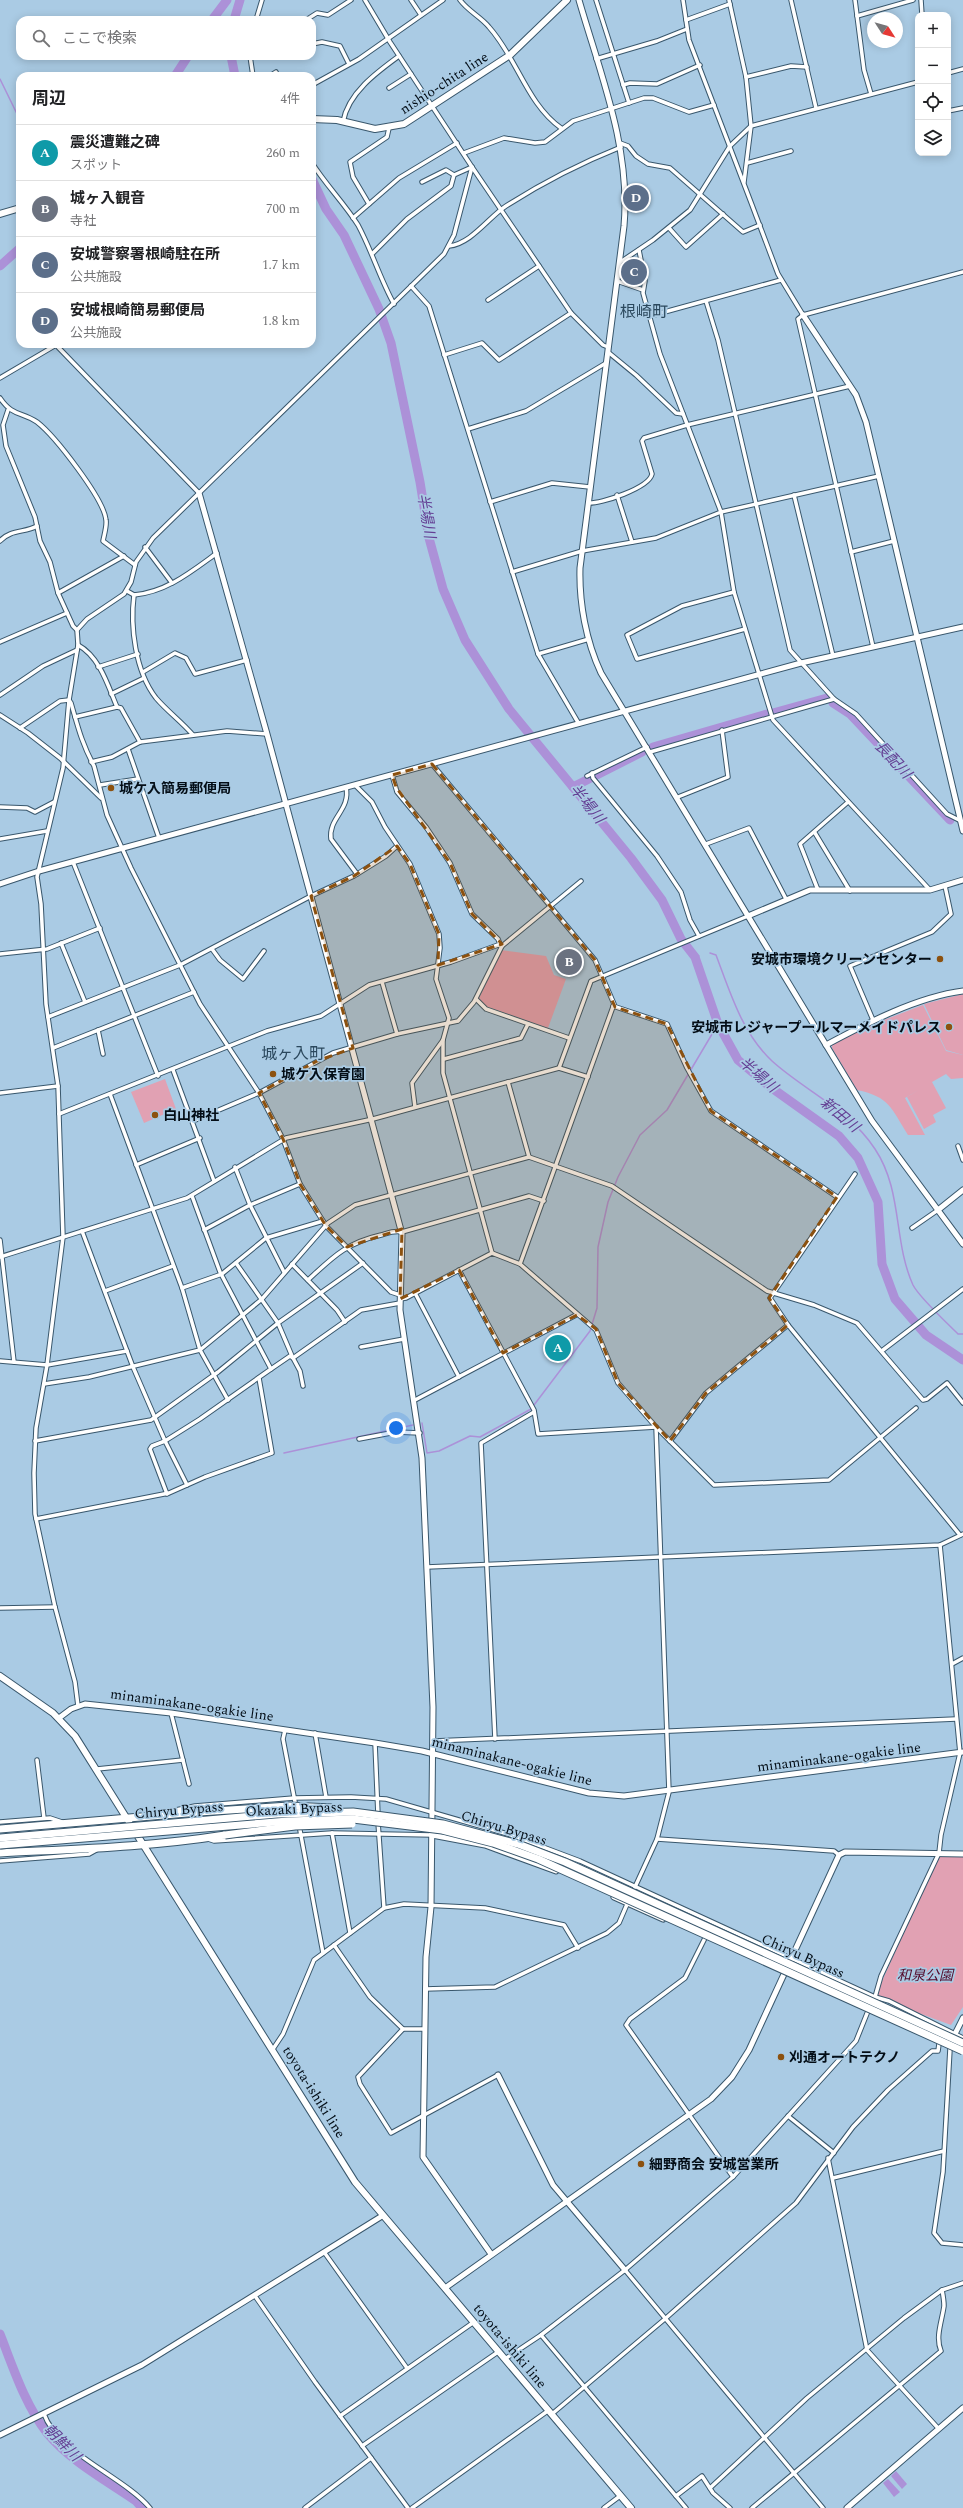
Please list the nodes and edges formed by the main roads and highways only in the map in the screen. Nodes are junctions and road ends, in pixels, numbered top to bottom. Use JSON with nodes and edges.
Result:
{"nodes":[{"id":1,"x":567,"y":0,"type":"edge"},
{"id":2,"x":316,"y":119,"type":"edge"},
{"id":3,"x":16,"y":209,"type":"edge"},
{"id":4,"x":0,"y":214,"type":"edge"},
{"id":5,"x":0,"y":1676,"type":"edge"},
{"id":6,"x":127,"y":1817,"type":"junction"},
{"id":7,"x":443,"y":1824,"type":"junction"},
{"id":8,"x":422,"y":1826,"type":"junction"},
{"id":9,"x":0,"y":1829,"type":"edge"},
{"id":10,"x":0,"y":1838,"type":"edge"},
{"id":11,"x":0,"y":1845,"type":"edge"},
{"id":12,"x":145,"y":1846,"type":"junction"},
{"id":13,"x":0,"y":1853,"type":"edge"},
{"id":14,"x":963,"y":2043,"type":"edge"},
{"id":15,"x":963,"y":2051,"type":"edge"},
{"id":16,"x":631,"y":2508,"type":"edge"}],
"edges":[{"from":1,"to":2,"type":"main road","name":"nishio-chita line"},
{"from":3,"to":4,"type":"main road"},
{"from":5,"to":6,"type":"main road","name":"toyota-ishiki line"},
{"from":6,"to":7,"type":"highway","bridge":true},
{"from":6,"to":9,"type":"highway"},
{"from":6,"to":12,"type":"main road","name":"toyota-ishiki line"},
{"from":7,"to":10,"type":"highway","name":"Chiryu Bypass","bridge":true},
{"from":7,"to":14,"type":"highway","name":"Chiryu Bypass","bridge":true},
{"from":8,"to":11,"type":"highway","name":"Okazaki Bypass","bridge":true},
{"from":8,"to":12,"type":"highway","bridge":true},
{"from":8,"to":15,"type":"highway","name":"Chiryu Bypass","bridge":true},
{"from":12,"to":13,"type":"highway"},
{"from":12,"to":16,"type":"main road","name":"toyota-ishiki line"}]}
